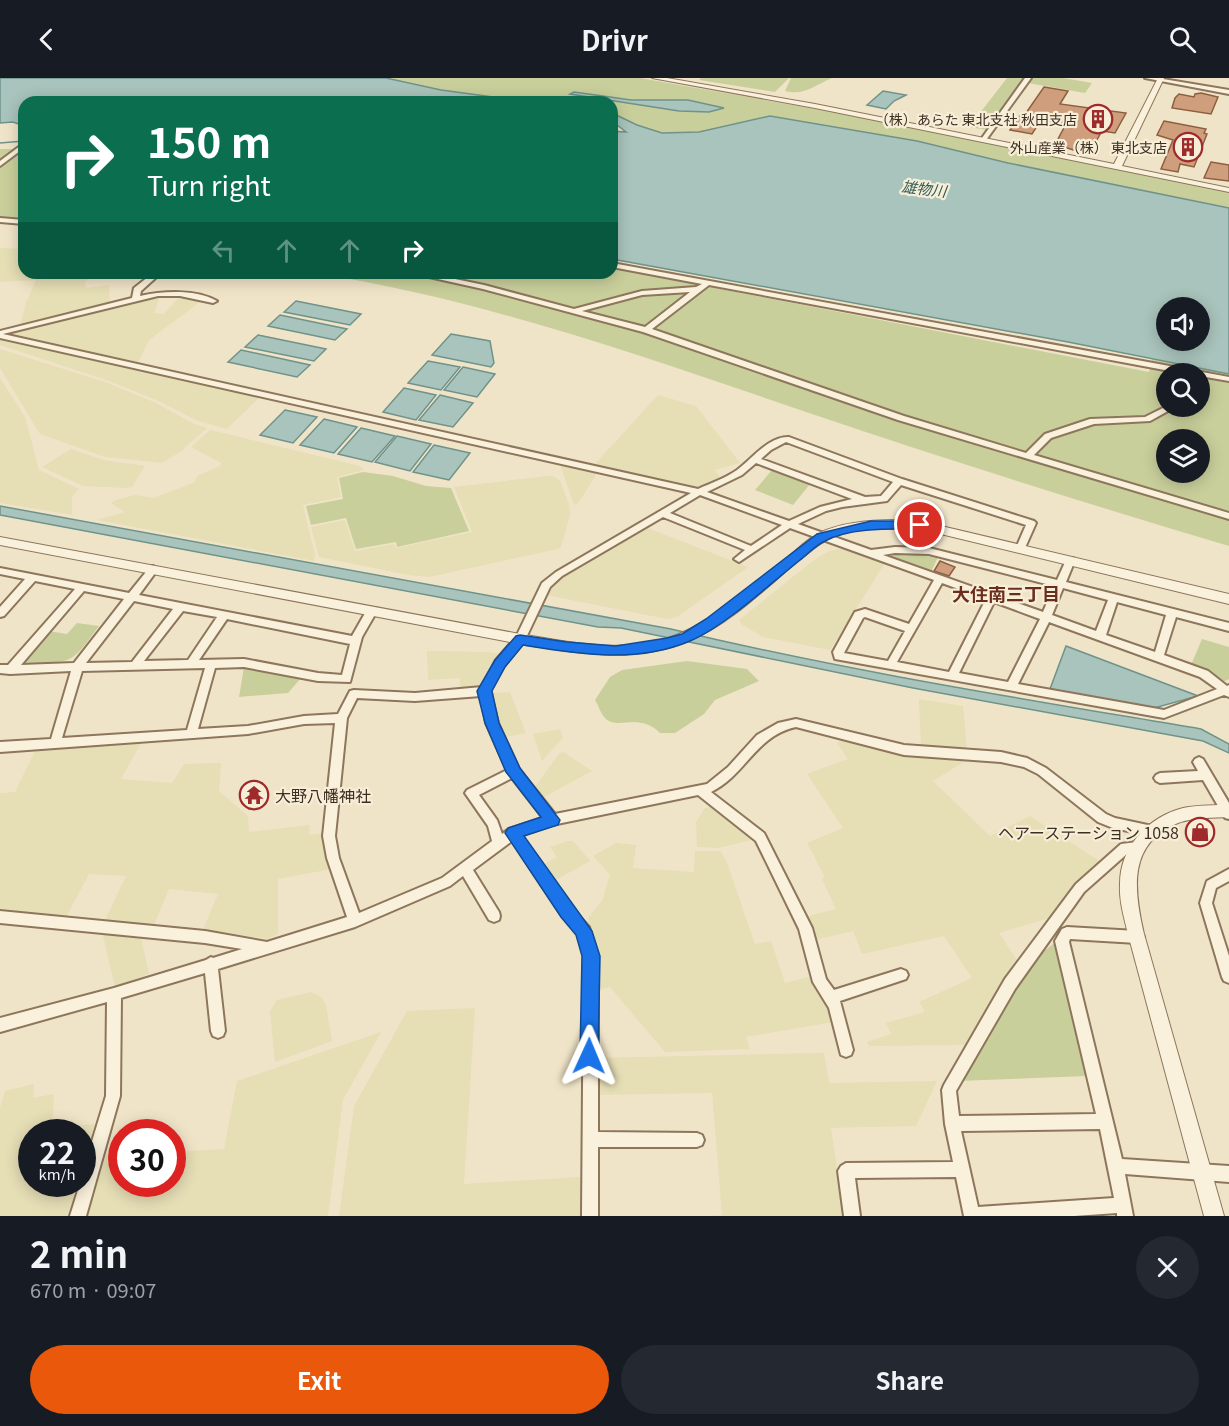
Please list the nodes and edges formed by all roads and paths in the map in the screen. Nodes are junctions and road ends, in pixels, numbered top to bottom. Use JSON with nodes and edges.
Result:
{"nodes":[{"id":1,"x":655,"y":78,"type":"edge"},
{"id":2,"x":1028,"y":78,"type":"edge"},
{"id":3,"x":1148,"y":78,"type":"edge"},
{"id":4,"x":1160,"y":79,"type":"edge"},
{"id":5,"x":1229,"y":92,"type":"edge"},
{"id":6,"x":984,"y":139,"type":"junction"},
{"id":7,"x":18,"y":150,"type":"edge"},
{"id":8,"x":0,"y":164,"type":"edge"},
{"id":9,"x":1117,"y":167,"type":"junction"},
{"id":10,"x":1229,"y":190,"type":"edge"},
{"id":11,"x":0,"y":220,"type":"edge"},
{"id":12,"x":18,"y":222,"type":"edge"},
{"id":13,"x":618,"y":266,"type":"edge"},
{"id":14,"x":151,"y":279,"type":"edge"},
{"id":15,"x":445,"y":279,"type":"edge"},
{"id":16,"x":708,"y":283,"type":"junction"},
{"id":17,"x":698,"y":289,"type":"junction"},
{"id":18,"x":136,"y":299,"type":"junction"},
{"id":19,"x":213,"y":301,"type":"dead end"},
{"id":20,"x":574,"y":311,"type":"junction"},
{"id":21,"x":646,"y":330,"type":"junction"},
{"id":22,"x":0,"y":335,"type":"edge"},
{"id":23,"x":1156,"y":368,"type":"edge"},
{"id":24,"x":1210,"y":378,"type":"edge"},
{"id":25,"x":1229,"y":379,"type":"edge"},
{"id":26,"x":1156,"y":414,"type":"edge"},
{"id":27,"x":1028,"y":456,"type":"junction"},
{"id":28,"x":754,"y":460,"type":"junction"},
{"id":29,"x":899,"y":481,"type":"junction"},
{"id":30,"x":699,"y":492,"type":"junction"},
{"id":31,"x":864,"y":500,"type":"junction"},
{"id":32,"x":662,"y":513,"type":"junction"},
{"id":33,"x":1229,"y":516,"type":"edge"},
{"id":34,"x":788,"y":525,"type":"junction"},
{"id":35,"x":822,"y":537,"type":"junction"},
{"id":36,"x":0,"y":541,"type":"edge"},
{"id":37,"x":1021,"y":548,"type":"junction"},
{"id":38,"x":753,"y":550,"type":"junction"},
{"id":39,"x":872,"y":554,"type":"junction"},
{"id":40,"x":739,"y":559,"type":"dead end"},
{"id":41,"x":1070,"y":560,"type":"junction"},
{"id":42,"x":153,"y":569,"type":"junction"},
{"id":43,"x":0,"y":571,"type":"edge"},
{"id":44,"x":32,"y":578,"type":"junction"},
{"id":45,"x":940,"y":578,"type":"junction"},
{"id":46,"x":1059,"y":585,"type":"junction"},
{"id":47,"x":82,"y":587,"type":"junction"},
{"id":48,"x":131,"y":597,"type":"junction"},
{"id":49,"x":992,"y":597,"type":"junction"},
{"id":50,"x":1229,"y":598,"type":"edge"},
{"id":51,"x":1113,"y":599,"type":"junction"},
{"id":52,"x":181,"y":606,"type":"junction"},
{"id":53,"x":372,"y":611,"type":"junction"},
{"id":54,"x":0,"y":613,"type":"edge"},
{"id":55,"x":1172,"y":613,"type":"junction"},
{"id":56,"x":224,"y":615,"type":"junction"},
{"id":57,"x":1046,"y":617,"type":"junction"},
{"id":58,"x":1229,"y":627,"type":"edge"},
{"id":59,"x":911,"y":629,"type":"junction"},
{"id":60,"x":1100,"y":636,"type":"junction"},
{"id":61,"x":520,"y":639,"type":"junction"},
{"id":62,"x":356,"y":641,"type":"junction"},
{"id":63,"x":1158,"y":658,"type":"junction"},
{"id":64,"x":191,"y":664,"type":"junction"},
{"id":65,"x":211,"y":664,"type":"junction"},
{"id":66,"x":78,"y":666,"type":"junction"},
{"id":67,"x":890,"y":666,"type":"junction"},
{"id":68,"x":134,"y":667,"type":"junction"},
{"id":69,"x":5,"y":670,"type":"edge"},
{"id":70,"x":952,"y":676,"type":"junction"},
{"id":71,"x":1011,"y":687,"type":"junction"},
{"id":72,"x":484,"y":691,"type":"junction"},
{"id":73,"x":1228,"y":691,"type":"edge"},
{"id":74,"x":341,"y":718,"type":"junction"},
{"id":75,"x":190,"y":734,"type":"junction"},
{"id":76,"x":55,"y":744,"type":"junction"},
{"id":77,"x":0,"y":747,"type":"edge"},
{"id":78,"x":1199,"y":762,"type":"dead end"},
{"id":79,"x":514,"y":772,"type":"junction"},
{"id":80,"x":1207,"y":775,"type":"junction"},
{"id":81,"x":1160,"y":778,"type":"dead end"},
{"id":82,"x":701,"y":791,"type":"junction"},
{"id":83,"x":1228,"y":812,"type":"edge"},
{"id":84,"x":552,"y":820,"type":"junction"},
{"id":85,"x":1153,"y":831,"type":"junction"},
{"id":86,"x":513,"y":833,"type":"junction"},
{"id":87,"x":499,"y":843,"type":"junction"},
{"id":88,"x":1137,"y":847,"type":"junction"},
{"id":89,"x":465,"y":868,"type":"junction"},
{"id":90,"x":1229,"y":874,"type":"edge"},
{"id":91,"x":494,"y":916,"type":"dead end"},
{"id":92,"x":0,"y":917,"type":"edge"},
{"id":93,"x":355,"y":921,"type":"junction"},
{"id":94,"x":1051,"y":928,"type":"junction"},
{"id":95,"x":1065,"y":937,"type":"junction"},
{"id":96,"x":1137,"y":937,"type":"junction"},
{"id":97,"x":265,"y":946,"type":"junction"},
{"id":98,"x":211,"y":963,"type":"junction"},
{"id":99,"x":901,"y":975,"type":"dead end"},
{"id":100,"x":1229,"y":977,"type":"edge"},
{"id":101,"x":114,"y":994,"type":"junction"},
{"id":102,"x":831,"y":996,"type":"junction"},
{"id":103,"x":0,"y":1025,"type":"edge"},
{"id":104,"x":218,"y":1031,"type":"dead end"},
{"id":105,"x":846,"y":1050,"type":"dead end"},
{"id":106,"x":1105,"y":1121,"type":"junction"},
{"id":107,"x":952,"y":1124,"type":"junction"},
{"id":108,"x":589,"y":1139,"type":"junction"},
{"id":109,"x":697,"y":1140,"type":"dead end"},
{"id":110,"x":1116,"y":1166,"type":"junction"},
{"id":111,"x":961,"y":1169,"type":"junction"},
{"id":112,"x":1203,"y":1173,"type":"junction"},
{"id":113,"x":1229,"y":1174,"type":"edge"},
{"id":114,"x":1124,"y":1211,"type":"edge"},
{"id":115,"x":78,"y":1216,"type":"edge"},
{"id":116,"x":590,"y":1216,"type":"edge"},
{"id":117,"x":852,"y":1216,"type":"edge"},
{"id":118,"x":971,"y":1216,"type":"edge"},
{"id":119,"x":1214,"y":1216,"type":"edge"}],
"edges":[{"from":1,"to":6,"type":"street"},
{"from":2,"to":6,"type":"street"},
{"from":3,"to":4,"type":"street"},
{"from":4,"to":5,"type":"street"},
{"from":4,"to":9,"type":"street"},
{"from":6,"to":9,"type":"street"},
{"from":7,"to":8,"type":"street"},
{"from":9,"to":10,"type":"street"},
{"from":11,"to":12,"type":"street"},
{"from":13,"to":16,"type":"street"},
{"from":14,"to":18,"type":"street"},
{"from":15,"to":20,"type":"street"},
{"from":16,"to":17,"type":"street"},
{"from":16,"to":23,"type":"street"},
{"from":17,"to":20,"type":"street"},
{"from":17,"to":21,"type":"street"},
{"from":18,"to":19,"type":"street"},
{"from":18,"to":22,"type":"street"},
{"from":20,"to":21,"type":"street"},
{"from":21,"to":27,"type":"street"},
{"from":22,"to":30,"type":"street"},
{"from":24,"to":25,"type":"street"},
{"from":26,"to":27,"type":"street"},
{"from":27,"to":33,"type":"street"},
{"from":28,"to":29,"type":"street"},
{"from":28,"to":30,"type":"street"},
{"from":28,"to":31,"type":"street"},
{"from":29,"to":31,"type":"street"},
{"from":29,"to":37,"type":"street"},
{"from":30,"to":32,"type":"street"},
{"from":30,"to":34,"type":"street"},
{"from":31,"to":34,"type":"street"},
{"from":32,"to":38,"type":"street"},
{"from":32,"to":61,"type":"street"},
{"from":34,"to":35,"type":"street"},
{"from":34,"to":38,"type":"street"},
{"from":35,"to":37,"type":"street"},
{"from":35,"to":39,"type":"street"},
{"from":35,"to":61,"type":"street"},
{"from":36,"to":42,"type":"street"},
{"from":37,"to":41,"type":"street"},
{"from":38,"to":40,"type":"street"},
{"from":39,"to":45,"type":"street"},
{"from":39,"to":46,"type":"street"},
{"from":41,"to":46,"type":"street"},
{"from":41,"to":50,"type":"street"},
{"from":42,"to":48,"type":"street"},
{"from":42,"to":53,"type":"street"},
{"from":43,"to":44,"type":"street"},
{"from":44,"to":47,"type":"street"},
{"from":44,"to":54,"type":"street"},
{"from":45,"to":49,"type":"street"},
{"from":45,"to":59,"type":"street"},
{"from":46,"to":51,"type":"street"},
{"from":46,"to":57,"type":"street"},
{"from":47,"to":48,"type":"street"},
{"from":47,"to":69,"type":"street"},
{"from":48,"to":52,"type":"street"},
{"from":48,"to":66,"type":"street"},
{"from":49,"to":57,"type":"street"},
{"from":49,"to":70,"type":"street"},
{"from":51,"to":55,"type":"street"},
{"from":51,"to":60,"type":"street"},
{"from":52,"to":56,"type":"street"},
{"from":52,"to":68,"type":"street"},
{"from":53,"to":61,"type":"street"},
{"from":53,"to":62,"type":"street"},
{"from":55,"to":58,"type":"street"},
{"from":55,"to":63,"type":"street"},
{"from":56,"to":62,"type":"street"},
{"from":56,"to":64,"type":"street"},
{"from":57,"to":60,"type":"street"},
{"from":57,"to":71,"type":"street"},
{"from":59,"to":67,"type":"street"},
{"from":59,"to":67,"type":"street"},
{"from":60,"to":63,"type":"street"},
{"from":61,"to":72,"type":"street"},
{"from":62,"to":65,"type":"street"},
{"from":63,"to":73,"type":"street"},
{"from":64,"to":65,"type":"street"},
{"from":64,"to":68,"type":"street"},
{"from":65,"to":75,"type":"street"},
{"from":66,"to":68,"type":"street"},
{"from":66,"to":69,"type":"street"},
{"from":66,"to":76,"type":"street"},
{"from":67,"to":70,"type":"street"},
{"from":70,"to":71,"type":"street"},
{"from":71,"to":73,"type":"street"},
{"from":72,"to":74,"type":"street"},
{"from":72,"to":79,"type":"street"},
{"from":74,"to":75,"type":"street"},
{"from":74,"to":93,"type":"street"},
{"from":75,"to":76,"type":"street"},
{"from":76,"to":77,"type":"street"},
{"from":78,"to":80,"type":"street"},
{"from":79,"to":84,"type":"street"},
{"from":79,"to":87,"type":"street"},
{"from":80,"to":81,"type":"street"},
{"from":80,"to":83,"type":"street"},
{"from":82,"to":84,"type":"street"},
{"from":82,"to":85,"type":"street"},
{"from":82,"to":102,"type":"street"},
{"from":83,"to":85,"type":"street"},
{"from":84,"to":86,"type":"street"},
{"from":85,"to":88,"type":"street"},
{"from":86,"to":87,"type":"street"},
{"from":86,"to":108,"type":"street"},
{"from":87,"to":89,"type":"street"},
{"from":88,"to":94,"type":"street"},
{"from":88,"to":96,"type":"street"},
{"from":89,"to":91,"type":"street"},
{"from":89,"to":93,"type":"street"},
{"from":90,"to":100,"type":"street"},
{"from":92,"to":97,"type":"street"},
{"from":93,"to":97,"type":"street"},
{"from":94,"to":95,"type":"street"},
{"from":94,"to":107,"type":"street"},
{"from":95,"to":96,"type":"street"},
{"from":95,"to":106,"type":"street"},
{"from":96,"to":112,"type":"street"},
{"from":97,"to":98,"type":"street"},
{"from":98,"to":101,"type":"street"},
{"from":98,"to":104,"type":"street"},
{"from":99,"to":102,"type":"street"},
{"from":101,"to":103,"type":"street"},
{"from":101,"to":115,"type":"street"},
{"from":102,"to":105,"type":"street"},
{"from":106,"to":107,"type":"street"},
{"from":106,"to":110,"type":"street"},
{"from":107,"to":111,"type":"street"},
{"from":108,"to":109,"type":"street"},
{"from":108,"to":116,"type":"street"},
{"from":110,"to":112,"type":"street"},
{"from":110,"to":114,"type":"street"},
{"from":111,"to":117,"type":"street"},
{"from":111,"to":118,"type":"street"},
{"from":112,"to":113,"type":"street"},
{"from":112,"to":119,"type":"street"},
{"from":114,"to":118,"type":"street"}]}
